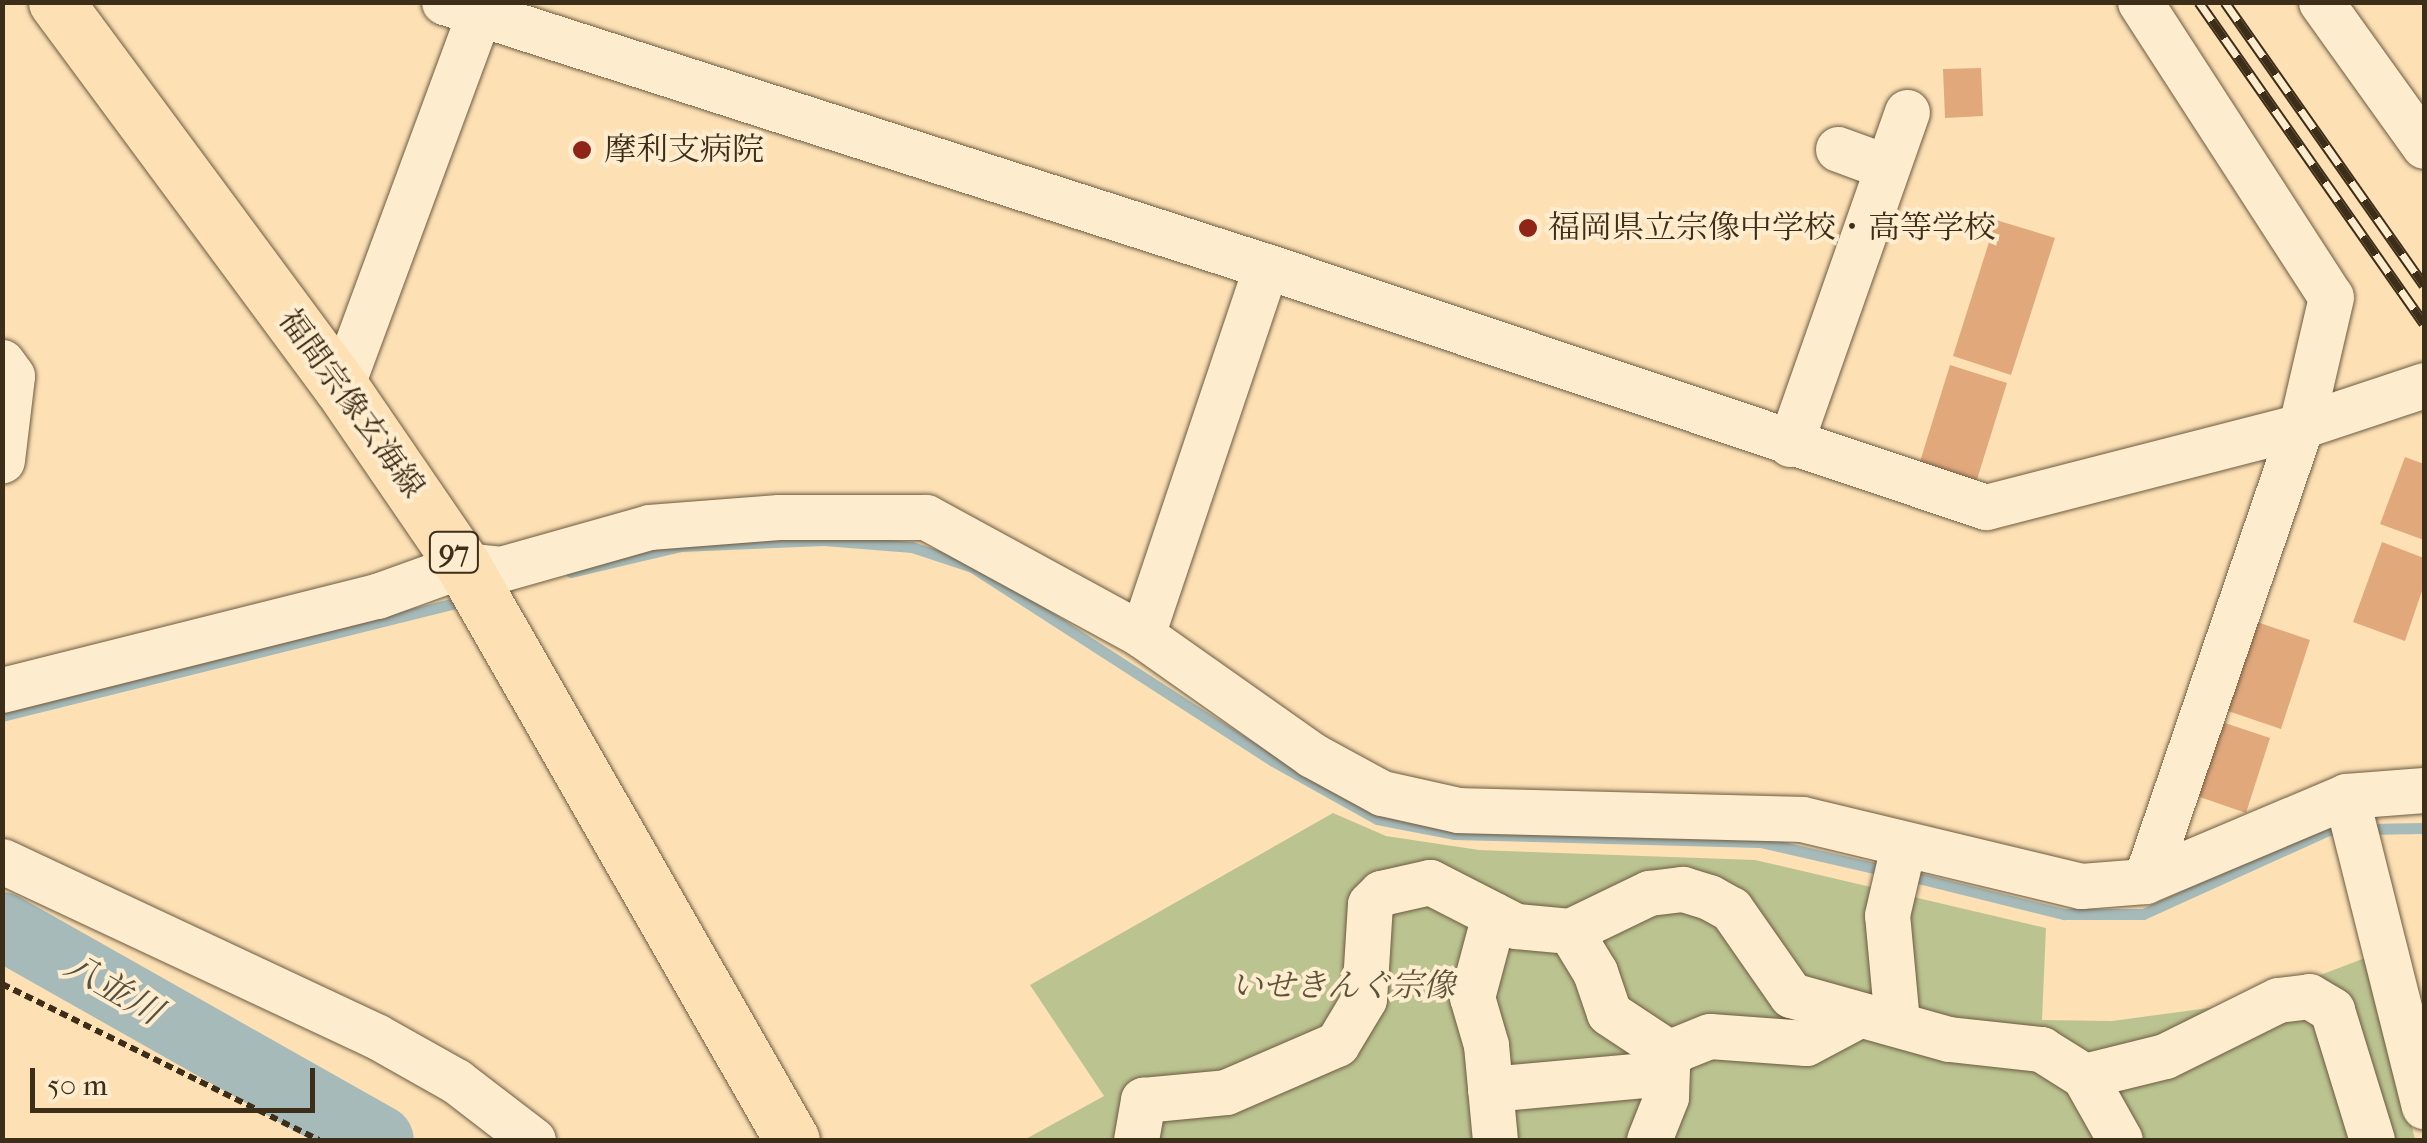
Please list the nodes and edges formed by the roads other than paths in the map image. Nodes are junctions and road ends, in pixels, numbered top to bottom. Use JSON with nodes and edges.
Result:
{"nodes":[{"id":1,"x":56,"y":2,"type":"edge"},
{"id":2,"x":2140,"y":2,"type":"edge"},
{"id":3,"x":2321,"y":2,"type":"edge"},
{"id":4,"x":462,"y":8,"type":"edge"},
{"id":5,"x":1907,"y":112,"type":"dead end"},
{"id":6,"x":2424,"y":146,"type":"edge"},
{"id":7,"x":1838,"y":149,"type":"dead end"},
{"id":8,"x":1887,"y":167,"type":"junction"},
{"id":9,"x":1266,"y":266,"type":"junction"},
{"id":10,"x":2,"y":362,"type":"edge"},
{"id":11,"x":2424,"y":385,"type":"edge"},
{"id":12,"x":341,"y":387,"type":"junction"},
{"id":13,"x":2302,"y":426,"type":"junction"},
{"id":14,"x":1790,"y":444,"type":"junction"},
{"id":15,"x":2,"y":460,"type":"edge"},
{"id":16,"x":463,"y":565,"type":"junction"},
{"id":17,"x":1142,"y":635,"type":"junction"},
{"id":18,"x":2,"y":690,"type":"edge"},
{"id":19,"x":2424,"y":790,"type":"edge"},
{"id":20,"x":2346,"y":796,"type":"junction"},
{"id":21,"x":1903,"y":846,"type":"junction"},
{"id":22,"x":2,"y":861,"type":"edge"},
{"id":23,"x":2145,"y":881,"type":"junction"},
{"id":24,"x":1494,"y":915,"type":"junction"},
{"id":25,"x":1570,"y":931,"type":"junction"},
{"id":26,"x":1877,"y":1019,"type":"junction"},
{"id":27,"x":1668,"y":1063,"type":"junction"},
{"id":28,"x":2084,"y":1076,"type":"junction"},
{"id":29,"x":1490,"y":1088,"type":"junction"},
{"id":30,"x":2424,"y":1106,"type":"edge"},
{"id":31,"x":532,"y":1140,"type":"edge"},
{"id":32,"x":792,"y":1140,"type":"edge"},
{"id":33,"x":1136,"y":1140,"type":"edge"},
{"id":34,"x":1495,"y":1140,"type":"edge"},
{"id":35,"x":1648,"y":1140,"type":"edge"},
{"id":36,"x":2120,"y":1140,"type":"edge"},
{"id":37,"x":2372,"y":1140,"type":"edge"}],
"edges":[{"from":1,"to":12,"type":"main road","name":"福間宗像玄海線","number":"97"},
{"from":2,"to":13,"type":"street"},
{"from":3,"to":6,"type":"street"},
{"from":4,"to":9,"type":"street"},
{"from":4,"to":12,"type":"street"},
{"from":5,"to":8,"type":"street"},
{"from":7,"to":8,"type":"street"},
{"from":8,"to":14,"type":"street"},
{"from":9,"to":14,"type":"street"},
{"from":9,"to":17,"type":"street"},
{"from":10,"to":15,"type":"street"},
{"from":11,"to":13,"type":"street"},
{"from":12,"to":16,"type":"main road","name":"福間宗像玄海線","number":"97"},
{"from":13,"to":14,"type":"street"},
{"from":13,"to":23,"type":"street"},
{"from":16,"to":17,"type":"street"},
{"from":16,"to":18,"type":"street"},
{"from":16,"to":32,"type":"main road","name":"福間宗像玄海線","number":"97"},
{"from":17,"to":21,"type":"street"},
{"from":19,"to":20,"type":"street"},
{"from":20,"to":23,"type":"street"},
{"from":20,"to":30,"type":"street"},
{"from":21,"to":23,"type":"street"},
{"from":21,"to":26,"type":"street"},
{"from":22,"to":31,"type":"street"},
{"from":24,"to":25,"type":"street"},
{"from":24,"to":29,"type":"street"},
{"from":24,"to":33,"type":"street"},
{"from":25,"to":26,"type":"street"},
{"from":25,"to":27,"type":"street"},
{"from":26,"to":27,"type":"street"},
{"from":26,"to":28,"type":"street"},
{"from":27,"to":29,"type":"street"},
{"from":27,"to":35,"type":"street"},
{"from":28,"to":36,"type":"street"},
{"from":28,"to":37,"type":"street"},
{"from":29,"to":34,"type":"street"}]}
